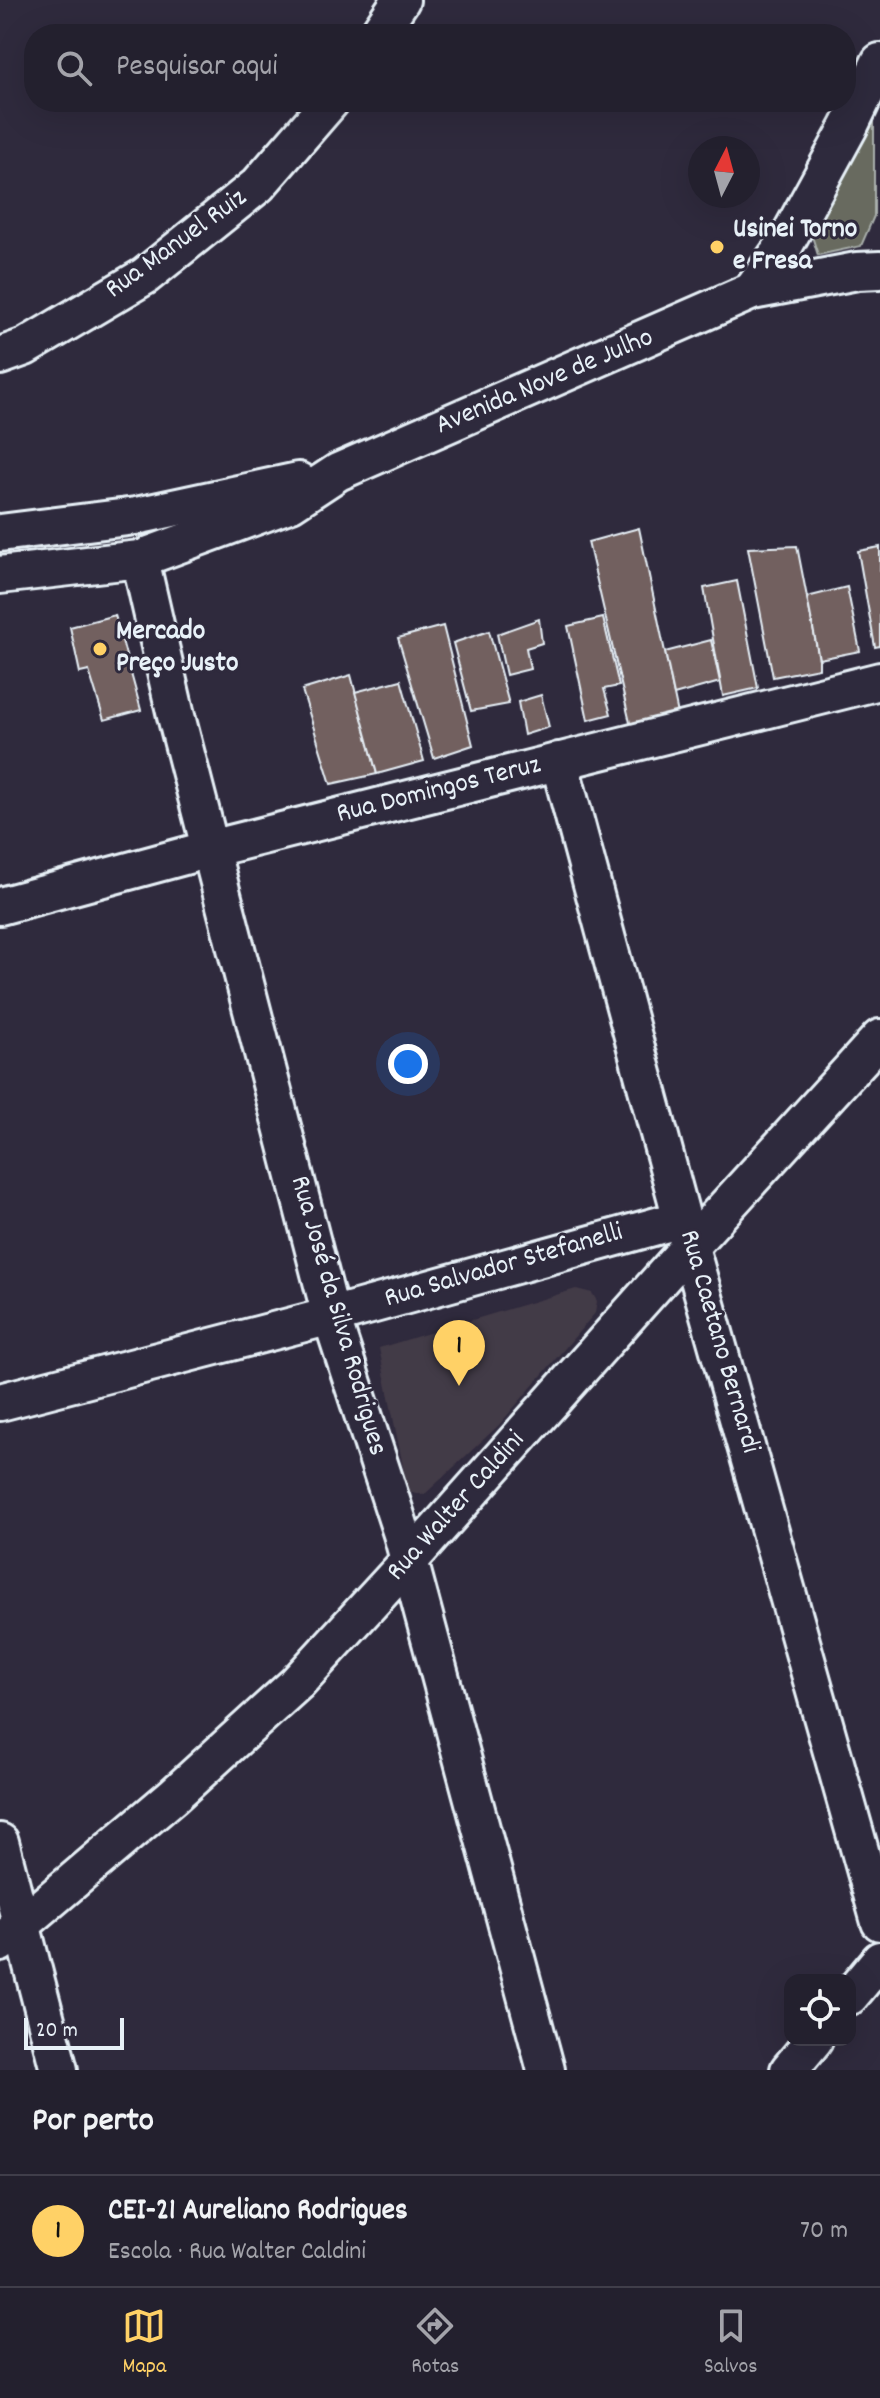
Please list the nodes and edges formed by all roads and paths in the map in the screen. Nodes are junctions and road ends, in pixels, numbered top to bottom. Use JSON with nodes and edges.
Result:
{"nodes":[{"id":1,"x":401,"y":0,"type":"edge"},
{"id":2,"x":385,"y":24,"type":"edge"},
{"id":3,"x":880,"y":62,"type":"edge"},
{"id":4,"x":321,"y":112,"type":"edge"},
{"id":5,"x":880,"y":270,"type":"edge"},
{"id":6,"x":752,"y":291,"type":"junction"},
{"id":7,"x":0,"y":356,"type":"edge"},
{"id":8,"x":338,"y":472,"type":"junction"},
{"id":9,"x":136,"y":516,"type":"junction"},
{"id":10,"x":0,"y":533,"type":"edge"},
{"id":11,"x":145,"y":557,"type":"junction"},
{"id":12,"x":0,"y":575,"type":"edge"},
{"id":13,"x":880,"y":681,"type":"edge"},
{"id":14,"x":559,"y":761,"type":"junction"},
{"id":15,"x":210,"y":849,"type":"junction"},
{"id":16,"x":0,"y":906,"type":"edge"},
{"id":17,"x":880,"y":1038,"type":"edge"},
{"id":18,"x":687,"y":1232,"type":"junction"},
{"id":19,"x":331,"y":1316,"type":"junction"},
{"id":20,"x":0,"y":1402,"type":"edge"},
{"id":21,"x":409,"y":1561,"type":"junction"},
{"id":22,"x":0,"y":1842,"type":"edge"},
{"id":23,"x":880,"y":1922,"type":"edge"},
{"id":24,"x":11,"y":1935,"type":"edge"},
{"id":25,"x":880,"y":1960,"type":"edge"},
{"id":26,"x":856,"y":1989,"type":"edge"},
{"id":27,"x":809,"y":2046,"type":"edge"},
{"id":28,"x":59,"y":2070,"type":"edge"},
{"id":29,"x":546,"y":2070,"type":"edge"},
{"id":30,"x":789,"y":2070,"type":"edge"}],
"edges":[{"from":1,"to":2,"type":"street"},
{"from":3,"to":6,"type":"street"},
{"from":4,"to":7,"type":"street","name":"Rua Manuel Ruiz"},
{"from":5,"to":6,"type":"street","name":"Avenida Nove de Julho"},
{"from":6,"to":8,"type":"street","name":"Avenida Nove de Julho"},
{"from":8,"to":9,"type":"street","name":"Avenida Nove de Julho"},
{"from":8,"to":11,"type":"street","name":"Avenida Nove de Julho"},
{"from":9,"to":10,"type":"street","name":"Avenida Nove de Julho"},
{"from":9,"to":11,"type":"street","name":"Rua José da Silva Rodrigues"},
{"from":11,"to":12,"type":"street","name":"Avenida Nove de Julho"},
{"from":11,"to":15,"type":"street","name":"Rua José da Silva Rodrigues"},
{"from":13,"to":14,"type":"street","name":"Rua Domingos Teruz"},
{"from":14,"to":15,"type":"street","name":"Rua Domingos Teruz"},
{"from":14,"to":18,"type":"street","name":"Rua Caetano Bernardi"},
{"from":15,"to":16,"type":"street","name":"Rua Domingos Teruz"},
{"from":15,"to":19,"type":"street","name":"Rua José da Silva Rodrigues"},
{"from":17,"to":18,"type":"street","name":"Rua Walter Caldini"},
{"from":18,"to":19,"type":"street","name":"Rua Salvador Stefanelli"},
{"from":18,"to":21,"type":"street","name":"Rua Walter Caldini"},
{"from":18,"to":23,"type":"street","name":"Rua Caetano Bernardi"},
{"from":19,"to":20,"type":"street","name":"Rua Salvador Stefanelli"},
{"from":19,"to":21,"type":"street","name":"Rua José da Silva Rodrigues"},
{"from":21,"to":24,"type":"street","name":"Rua Walter Caldini"},
{"from":21,"to":29,"type":"street","name":"Rua José da Silva Rodrigues"},
{"from":22,"to":24,"type":"street"},
{"from":24,"to":28,"type":"street"},
{"from":25,"to":26,"type":"street"},
{"from":27,"to":30,"type":"street"}]}
